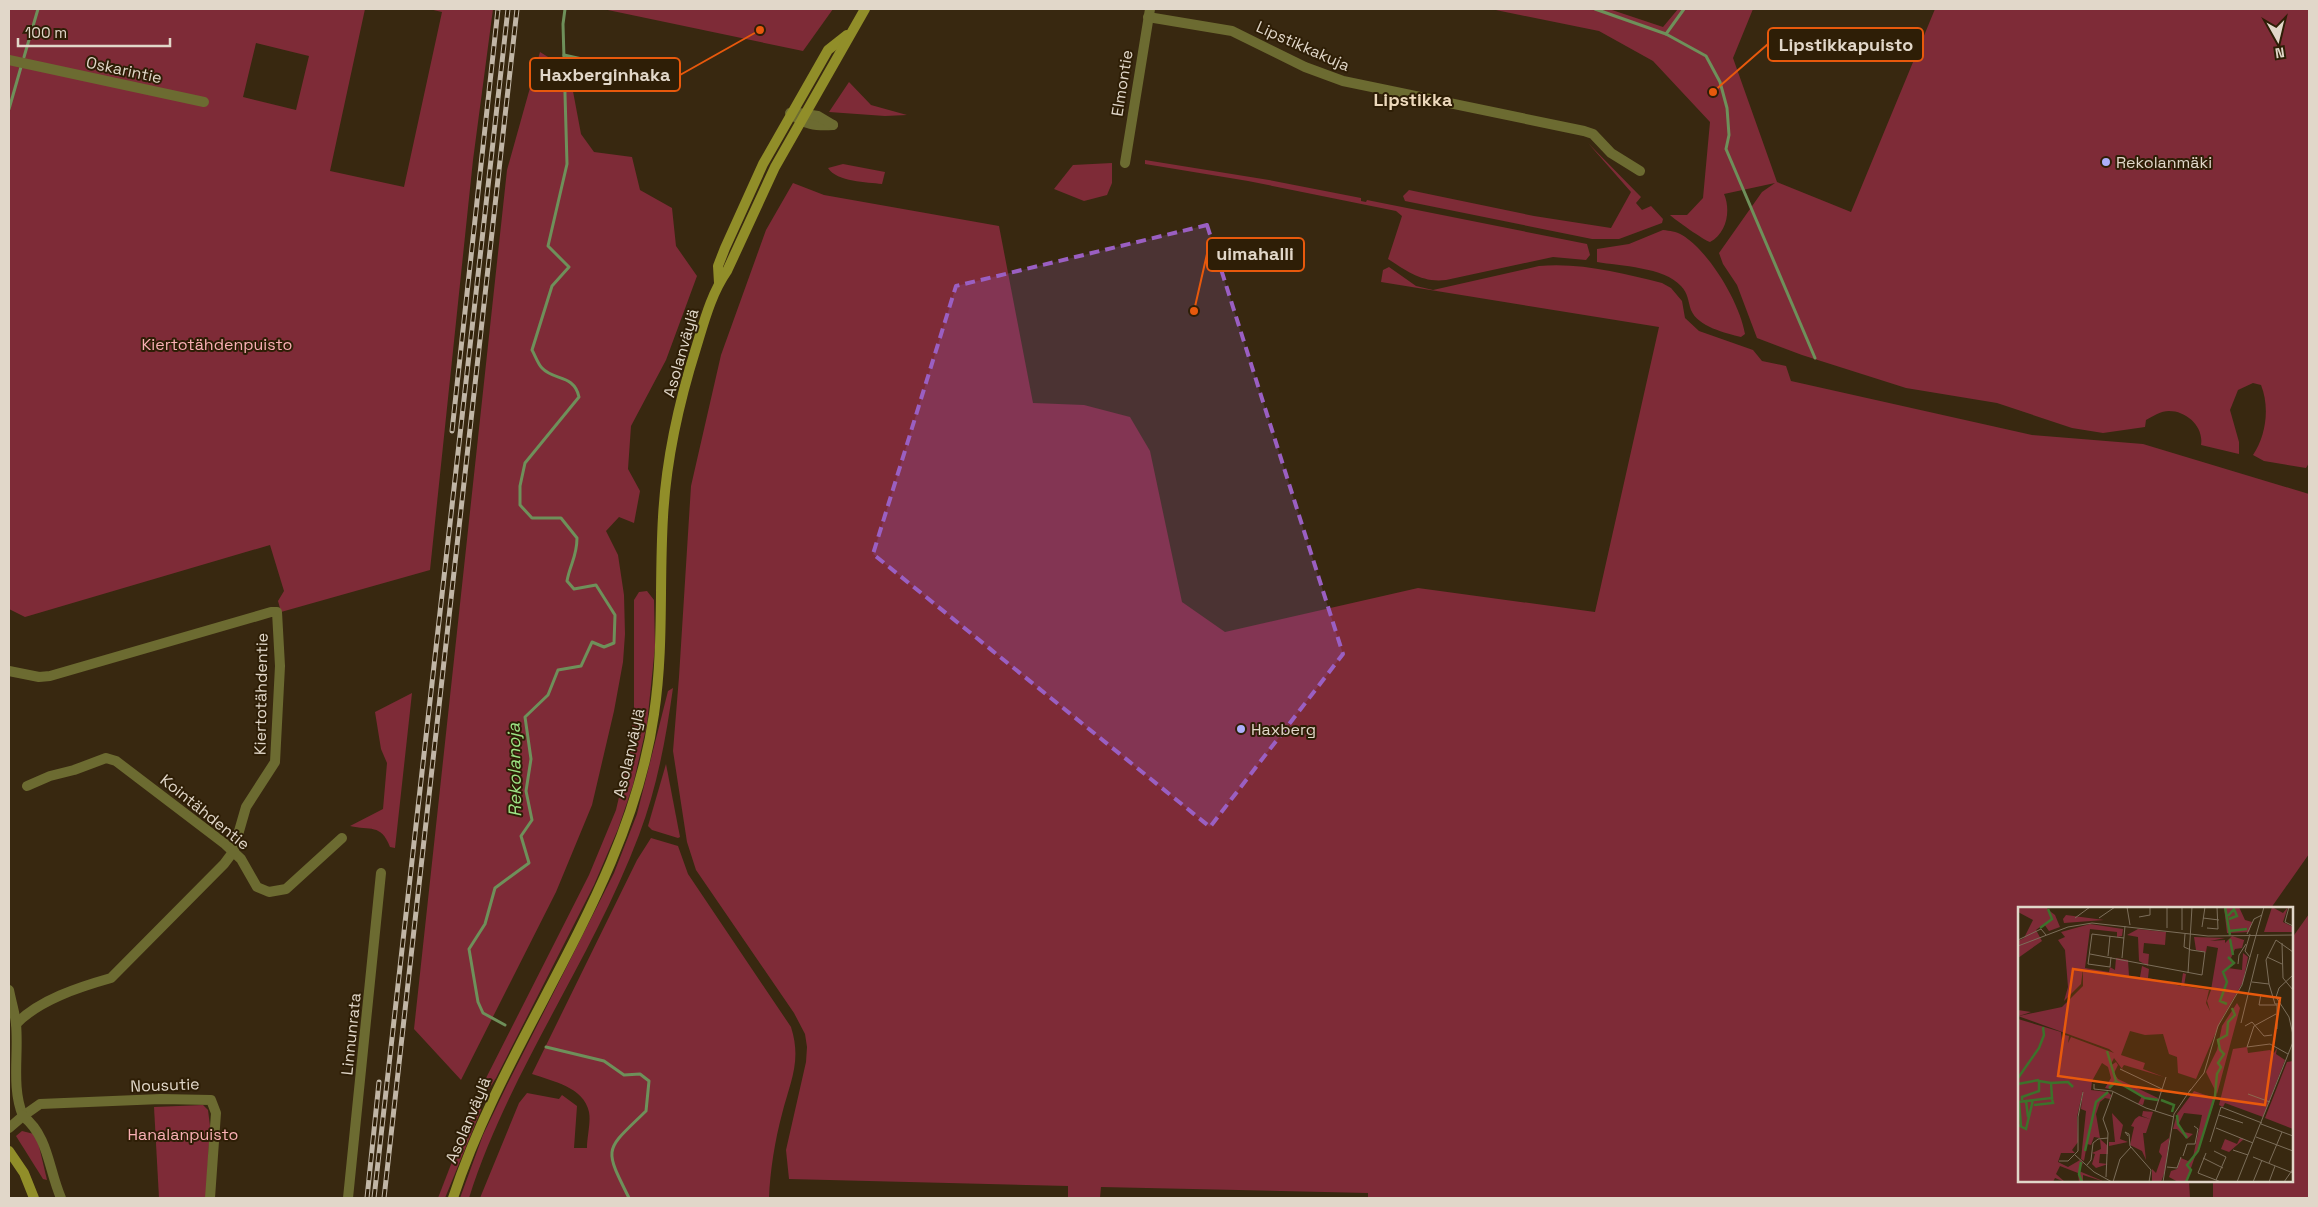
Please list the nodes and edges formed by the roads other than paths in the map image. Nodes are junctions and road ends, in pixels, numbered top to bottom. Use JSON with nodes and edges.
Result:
{"nodes":[{"id":1,"x":865,"y":9,"type":"edge"},
{"id":2,"x":1149,"y":13,"type":"edge"},
{"id":3,"x":849,"y":34,"type":"junction"},
{"id":4,"x":9,"y":60,"type":"edge"},
{"id":5,"x":204,"y":102,"type":"dead end"},
{"id":6,"x":790,"y":113,"type":"junction"},
{"id":7,"x":803,"y":117,"type":"junction"},
{"id":8,"x":1125,"y":163,"type":"dead end"},
{"id":9,"x":1640,"y":171,"type":"dead end"},
{"id":10,"x":719,"y":283,"type":"junction"},
{"id":11,"x":9,"y":671,"type":"edge"},
{"id":12,"x":27,"y":786,"type":"dead end"},
{"id":13,"x":342,"y":838,"type":"dead end"},
{"id":14,"x":233,"y":852,"type":"junction"},
{"id":15,"x":381,"y":873,"type":"dead end"},
{"id":16,"x":9,"y":990,"type":"edge"},
{"id":17,"x":16,"y":1024,"type":"junction"},
{"id":18,"x":23,"y":1116,"type":"junction"},
{"id":19,"x":9,"y":1128,"type":"edge"},
{"id":20,"x":9,"y":1151,"type":"edge"},
{"id":21,"x":34,"y":1198,"type":"edge"},
{"id":22,"x":61,"y":1198,"type":"edge"},
{"id":23,"x":210,"y":1198,"type":"edge"},
{"id":24,"x":348,"y":1198,"type":"edge"},
{"id":25,"x":453,"y":1198,"type":"edge"}],
"edges":[{"from":1,"to":3,"type":"main road","name":"Asolanväylä"},
{"from":2,"to":8,"type":"street","name":"Elmontie"},
{"from":2,"to":9,"type":"street","name":"Lipstikkakuja"},
{"from":3,"to":6,"type":"main road","name":"Asolanväylä"},
{"from":3,"to":7,"type":"main road","name":"Asolanväylä"},
{"from":4,"to":5,"type":"street","name":"Oskarintie"},
{"from":6,"to":7,"type":"street"},
{"from":6,"to":10,"type":"main road","name":"Asolanväylä"},
{"from":7,"to":10,"type":"main road","name":"Asolanväylä"},
{"from":10,"to":25,"type":"main road","name":"Asolanväylä"},
{"from":11,"to":14,"type":"street","name":"Kiertotähdentie"},
{"from":12,"to":14,"type":"street","name":"Kointähdentie"},
{"from":13,"to":14,"type":"street","name":"Kointähdentie"},
{"from":14,"to":17,"type":"street","name":"Kiertotähdentie"},
{"from":15,"to":24,"type":"street","name":"Linnunrata"},
{"from":16,"to":17,"type":"street"},
{"from":17,"to":18,"type":"street"},
{"from":18,"to":19,"type":"street"},
{"from":18,"to":22,"type":"street"},
{"from":18,"to":23,"type":"street","name":"Nousutie"},
{"from":20,"to":21,"type":"main road"}]}
